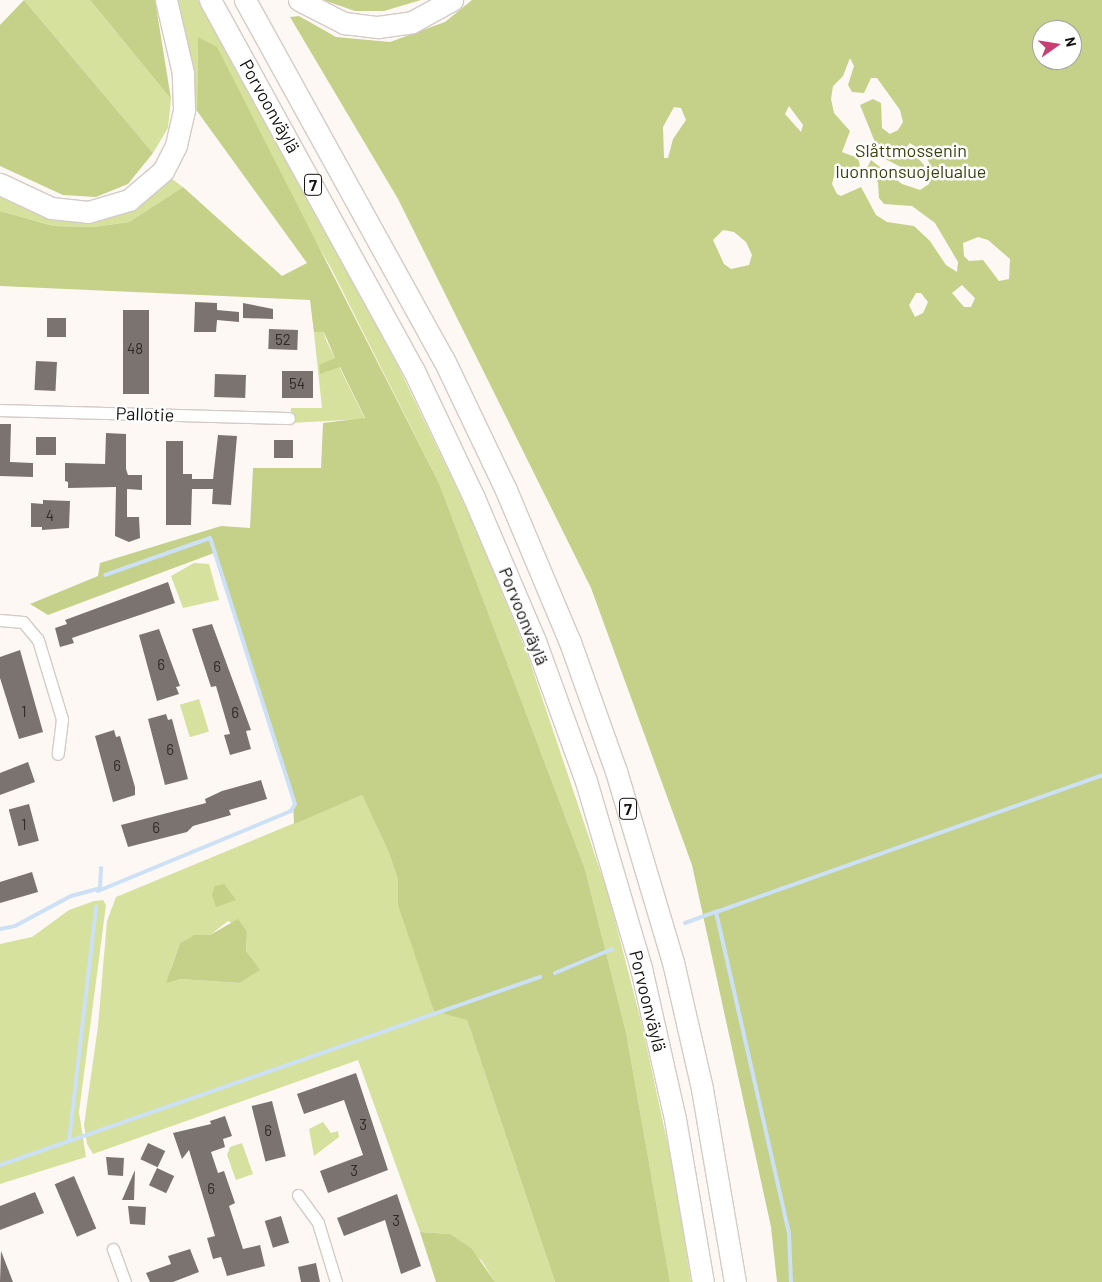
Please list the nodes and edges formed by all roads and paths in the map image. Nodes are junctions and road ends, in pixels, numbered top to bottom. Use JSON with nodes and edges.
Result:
{"nodes":[{"id":1,"x":166,"y":0,"type":"edge"},
{"id":2,"x":210,"y":0,"type":"edge"},
{"id":3,"x":245,"y":0,"type":"edge"},
{"id":4,"x":299,"y":0,"type":"edge"},
{"id":5,"x":452,"y":0,"type":"edge"},
{"id":6,"x":0,"y":184,"type":"edge"},
{"id":7,"x":0,"y":410,"type":"edge"},
{"id":8,"x":289,"y":418,"type":"dead end"},
{"id":9,"x":0,"y":620,"type":"edge"},
{"id":10,"x":58,"y":754,"type":"dead end"},
{"id":11,"x":298,"y":1194,"type":"dead end"},
{"id":12,"x":113,"y":1248,"type":"dead end"},
{"id":13,"x":125,"y":1282,"type":"edge"},
{"id":14,"x":336,"y":1282,"type":"edge"},
{"id":15,"x":703,"y":1282,"type":"edge"},
{"id":16,"x":734,"y":1282,"type":"edge"}],
"edges":[{"from":1,"to":6,"type":"highway"},
{"from":2,"to":15,"type":"highway","name":"Porvoonväylä","number":"7"},
{"from":3,"to":16,"type":"highway","name":"Porvoonväylä","number":"7"},
{"from":4,"to":5,"type":"highway"},
{"from":7,"to":8,"type":"street","name":"Pallotie"},
{"from":9,"to":10,"type":"street"},
{"from":11,"to":14,"type":"street"},
{"from":12,"to":13,"type":"street"}]}
